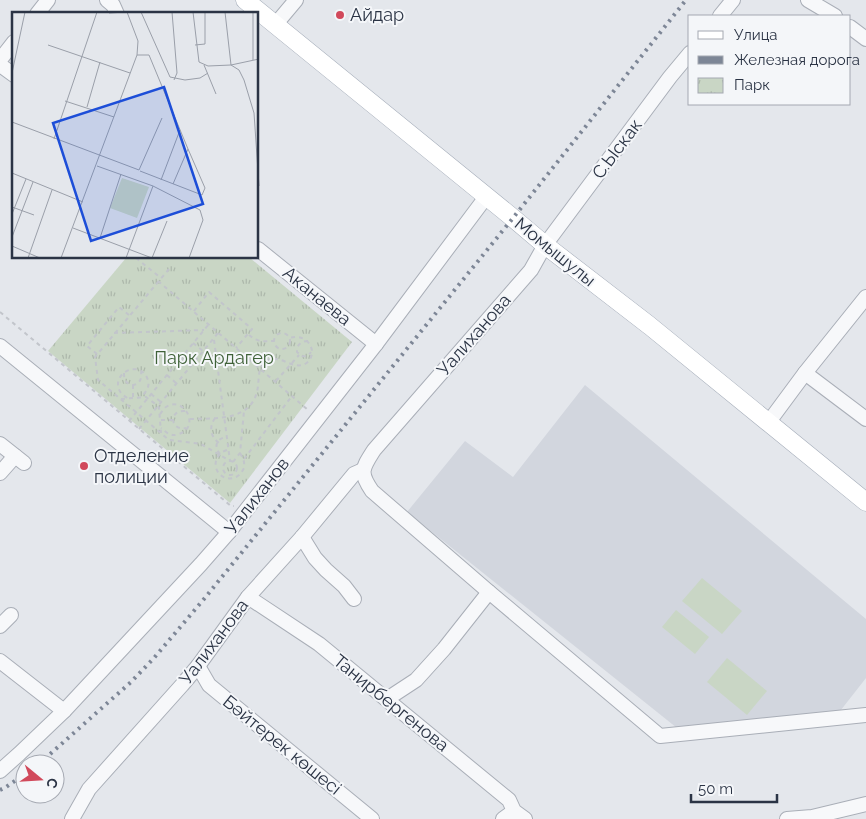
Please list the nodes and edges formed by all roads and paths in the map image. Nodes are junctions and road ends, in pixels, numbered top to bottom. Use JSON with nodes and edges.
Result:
{"nodes":[{"id":1,"x":48,"y":0,"type":"edge"},
{"id":2,"x":107,"y":0,"type":"edge"},
{"id":3,"x":244,"y":0,"type":"edge"},
{"id":4,"x":296,"y":0,"type":"edge"},
{"id":5,"x":734,"y":0,"type":"edge"},
{"id":6,"x":808,"y":0,"type":"edge"},
{"id":7,"x":39,"y":12,"type":"edge"},
{"id":8,"x":117,"y":12,"type":"edge"},
{"id":9,"x":259,"y":12,"type":"edge"},
{"id":10,"x":259,"y":12,"type":"edge"},
{"id":11,"x":721,"y":15,"type":"edge"},
{"id":12,"x":832,"y":15,"type":"edge"},
{"id":13,"x":275,"y":25,"type":"junction"},
{"id":14,"x":851,"y":28,"type":"edge"},
{"id":15,"x":866,"y":39,"type":"edge"},
{"id":16,"x":12,"y":44,"type":"edge"},
{"id":17,"x":688,"y":55,"type":"edge"},
{"id":18,"x":1,"y":57,"type":"edge"},
{"id":19,"x":12,"y":72,"type":"edge"},
{"id":20,"x":486,"y":197,"type":"junction"},
{"id":21,"x":545,"y":246,"type":"junction"},
{"id":22,"x":259,"y":250,"type":"edge"},
{"id":23,"x":137,"y":259,"type":"edge"},
{"id":24,"x":169,"y":269,"type":"dead end"},
{"id":25,"x":161,"y":278,"type":"junction"},
{"id":26,"x":158,"y":281,"type":"junction"},
{"id":27,"x":866,"y":297,"type":"edge"},
{"id":28,"x":193,"y":311,"type":"junction"},
{"id":29,"x":0,"y":312,"type":"edge"},
{"id":30,"x":129,"y":315,"type":"junction"},
{"id":31,"x":209,"y":324,"type":"junction"},
{"id":32,"x":204,"y":330,"type":"junction"},
{"id":33,"x":218,"y":332,"type":"junction"},
{"id":34,"x":114,"y":333,"type":"junction"},
{"id":35,"x":248,"y":334,"type":"junction"},
{"id":36,"x":213,"y":338,"type":"junction"},
{"id":37,"x":289,"y":338,"type":"junction"},
{"id":38,"x":274,"y":341,"type":"junction"},
{"id":39,"x":308,"y":342,"type":"junction"},
{"id":40,"x":193,"y":343,"type":"junction"},
{"id":41,"x":376,"y":344,"type":"junction"},
{"id":42,"x":0,"y":346,"type":"edge"},
{"id":43,"x":236,"y":348,"type":"junction"},
{"id":44,"x":312,"y":350,"type":"junction"},
{"id":45,"x":203,"y":351,"type":"junction"},
{"id":46,"x":97,"y":354,"type":"junction"},
{"id":47,"x":299,"y":355,"type":"junction"},
{"id":48,"x":181,"y":358,"type":"junction"},
{"id":49,"x":291,"y":364,"type":"junction"},
{"id":50,"x":190,"y":366,"type":"junction"},
{"id":51,"x":260,"y":369,"type":"junction"},
{"id":52,"x":140,"y":370,"type":"junction"},
{"id":53,"x":125,"y":371,"type":"junction"},
{"id":54,"x":805,"y":373,"type":"junction"},
{"id":55,"x":167,"y":375,"type":"junction"},
{"id":56,"x":275,"y":382,"type":"junction"},
{"id":57,"x":176,"y":383,"type":"junction"},
{"id":58,"x":133,"y":385,"type":"junction"},
{"id":59,"x":151,"y":394,"type":"junction"},
{"id":60,"x":292,"y":396,"type":"junction"},
{"id":61,"x":141,"y":397,"type":"junction"},
{"id":62,"x":127,"y":398,"type":"junction"},
{"id":63,"x":133,"y":398,"type":"junction"},
{"id":64,"x":148,"y":398,"type":"junction"},
{"id":65,"x":121,"y":399,"type":"junction"},
{"id":66,"x":161,"y":402,"type":"junction"},
{"id":67,"x":158,"y":406,"type":"junction"},
{"id":68,"x":244,"y":411,"type":"junction"},
{"id":69,"x":137,"y":412,"type":"junction"},
{"id":70,"x":188,"y":412,"type":"junction"},
{"id":71,"x":310,"y":412,"type":"dead end"},
{"id":72,"x":160,"y":414,"type":"junction"},
{"id":73,"x":215,"y":418,"type":"junction"},
{"id":74,"x":224,"y":418,"type":"junction"},
{"id":75,"x":190,"y":419,"type":"junction"},
{"id":76,"x":866,"y":419,"type":"edge"},
{"id":77,"x":146,"y":420,"type":"junction"},
{"id":78,"x":161,"y":420,"type":"junction"},
{"id":79,"x":173,"y":420,"type":"junction"},
{"id":80,"x":129,"y":421,"type":"junction"},
{"id":81,"x":768,"y":423,"type":"junction"},
{"id":82,"x":188,"y":427,"type":"junction"},
{"id":83,"x":161,"y":428,"type":"junction"},
{"id":84,"x":139,"y":429,"type":"junction"},
{"id":85,"x":161,"y":433,"type":"junction"},
{"id":86,"x":226,"y":437,"type":"junction"},
{"id":87,"x":218,"y":442,"type":"junction"},
{"id":88,"x":0,"y":444,"type":"edge"},
{"id":89,"x":228,"y":450,"type":"junction"},
{"id":90,"x":240,"y":453,"type":"junction"},
{"id":91,"x":219,"y":455,"type":"junction"},
{"id":92,"x":244,"y":459,"type":"junction"},
{"id":93,"x":230,"y":461,"type":"junction"},
{"id":94,"x":233,"y":462,"type":"junction"},
{"id":95,"x":363,"y":470,"type":"junction"},
{"id":96,"x":0,"y":474,"type":"edge"},
{"id":97,"x":866,"y":502,"type":"edge"},
{"id":98,"x":235,"y":506,"type":"dead end"},
{"id":99,"x":229,"y":532,"type":"junction"},
{"id":100,"x":302,"y":537,"type":"junction"},
{"id":101,"x":489,"y":592,"type":"junction"},
{"id":102,"x":248,"y":597,"type":"junction"},
{"id":103,"x":354,"y":599,"type":"dead end"},
{"id":104,"x":11,"y":615,"type":"dead end"},
{"id":105,"x":0,"y":626,"type":"edge"},
{"id":106,"x":0,"y":661,"type":"edge"},
{"id":107,"x":198,"y":666,"type":"junction"},
{"id":108,"x":387,"y":699,"type":"junction"},
{"id":109,"x":64,"y":711,"type":"junction"},
{"id":110,"x":866,"y":716,"type":"edge"},
{"id":111,"x":0,"y":771,"type":"edge"},
{"id":112,"x":866,"y":804,"type":"edge"},
{"id":113,"x":514,"y":816,"type":"edge"},
{"id":114,"x":72,"y":819,"type":"edge"},
{"id":115,"x":372,"y":819,"type":"edge"},
{"id":116,"x":787,"y":819,"type":"edge"}],
"edges":[{"from":1,"to":7,"type":"street"},
{"from":2,"to":8,"type":"street"},
{"from":3,"to":10,"type":"main road","name":"Момышулы"},
{"from":4,"to":13,"type":"street"},
{"from":5,"to":11,"type":"street"},
{"from":6,"to":12,"type":"street"},
{"from":9,"to":13,"type":"main road","name":"Момышулы"},
{"from":13,"to":20,"type":"main road","name":"Момышулы"},
{"from":14,"to":15,"type":"street"},
{"from":16,"to":18,"type":"street"},
{"from":17,"to":21,"type":"street","name":"С.Ыскак"},
{"from":18,"to":19,"type":"street"},
{"from":20,"to":21,"type":"main road","name":"Момышулы"},
{"from":20,"to":41,"type":"street","name":"Уалиханов"},
{"from":21,"to":81,"type":"main road","name":"Момышулы"},
{"from":21,"to":95,"type":"street","name":"Уалиханова"},
{"from":22,"to":41,"type":"street","name":"Аканаева"},
{"from":23,"to":25,"type":"path"},
{"from":24,"to":25,"type":"path"},
{"from":25,"to":26,"type":"path"},
{"from":26,"to":28,"type":"path"},
{"from":26,"to":30,"type":"path"},
{"from":27,"to":54,"type":"street"},
{"from":28,"to":31,"type":"path"},
{"from":28,"to":35,"type":"path"},
{"from":29,"to":80,"type":"path"},
{"from":30,"to":34,"type":"path"},
{"from":30,"to":46,"type":"path"},
{"from":31,"to":32,"type":"path"},
{"from":31,"to":33,"type":"path"},
{"from":32,"to":34,"type":"path"},
{"from":32,"to":40,"type":"path"},
{"from":33,"to":36,"type":"path"},
{"from":33,"to":43,"type":"path"},
{"from":34,"to":46,"type":"path"},
{"from":35,"to":38,"type":"path"},
{"from":35,"to":43,"type":"path"},
{"from":36,"to":45,"type":"path"},
{"from":36,"to":74,"type":"path"},
{"from":37,"to":38,"type":"path"},
{"from":37,"to":38,"type":"path"},
{"from":37,"to":39,"type":"path"},
{"from":39,"to":44,"type":"path"},
{"from":39,"to":47,"type":"path"},
{"from":40,"to":45,"type":"path"},
{"from":40,"to":48,"type":"path"},
{"from":41,"to":99,"type":"street","name":"Уалиханов"},
{"from":42,"to":99,"type":"street"},
{"from":43,"to":51,"type":"path"},
{"from":44,"to":47,"type":"path"},
{"from":44,"to":49,"type":"path"},
{"from":45,"to":50,"type":"path"},
{"from":46,"to":65,"type":"path"},
{"from":47,"to":49,"type":"path"},
{"from":48,"to":50,"type":"path"},
{"from":48,"to":55,"type":"path"},
{"from":49,"to":51,"type":"path"},
{"from":49,"to":56,"type":"path"},
{"from":50,"to":57,"type":"path"},
{"from":51,"to":56,"type":"path"},
{"from":51,"to":68,"type":"path"},
{"from":52,"to":53,"type":"path"},
{"from":52,"to":58,"type":"path"},
{"from":52,"to":61,"type":"path"},
{"from":53,"to":58,"type":"path"},
{"from":53,"to":62,"type":"path"},
{"from":54,"to":76,"type":"street"},
{"from":54,"to":81,"type":"street"},
{"from":55,"to":57,"type":"path"},
{"from":55,"to":59,"type":"path"},
{"from":56,"to":60,"type":"path"},
{"from":57,"to":66,"type":"path"},
{"from":58,"to":63,"type":"path"},
{"from":59,"to":64,"type":"path"},
{"from":59,"to":66,"type":"path"},
{"from":60,"to":71,"type":"path"},
{"from":60,"to":92,"type":"path"},
{"from":61,"to":63,"type":"path"},
{"from":61,"to":64,"type":"path"},
{"from":62,"to":63,"type":"path"},
{"from":62,"to":65,"type":"path"},
{"from":64,"to":67,"type":"path"},
{"from":64,"to":69,"type":"path"},
{"from":65,"to":69,"type":"path"},
{"from":66,"to":67,"type":"path"},
{"from":67,"to":72,"type":"path"},
{"from":67,"to":77,"type":"path"},
{"from":68,"to":74,"type":"path"},
{"from":68,"to":90,"type":"path"},
{"from":69,"to":77,"type":"path"},
{"from":69,"to":80,"type":"path"},
{"from":70,"to":72,"type":"path"},
{"from":70,"to":75,"type":"path"},
{"from":70,"to":79,"type":"path"},
{"from":72,"to":78,"type":"path"},
{"from":73,"to":74,"type":"path"},
{"from":73,"to":75,"type":"path"},
{"from":73,"to":87,"type":"path"},
{"from":74,"to":86,"type":"path"},
{"from":75,"to":82,"type":"path"},
{"from":77,"to":84,"type":"path"},
{"from":77,"to":85,"type":"path"},
{"from":78,"to":79,"type":"path"},
{"from":78,"to":83,"type":"path"},
{"from":79,"to":82,"type":"path"},
{"from":80,"to":84,"type":"path"},
{"from":81,"to":97,"type":"main road","name":"Момышулы"},
{"from":82,"to":83,"type":"path"},
{"from":83,"to":85,"type":"path"},
{"from":84,"to":98,"type":"path"},
{"from":85,"to":91,"type":"path"},
{"from":86,"to":87,"type":"path"},
{"from":86,"to":89,"type":"path"},
{"from":87,"to":91,"type":"path"},
{"from":88,"to":96,"type":"street"},
{"from":89,"to":91,"type":"path"},
{"from":89,"to":93,"type":"path"},
{"from":90,"to":92,"type":"path"},
{"from":90,"to":94,"type":"path"},
{"from":91,"to":92,"type":"path"},
{"from":91,"to":93,"type":"path"},
{"from":93,"to":94,"type":"path"},
{"from":93,"to":94,"type":"path"},
{"from":95,"to":100,"type":"street","name":"Уалиханова"},
{"from":95,"to":101,"type":"street"},
{"from":99,"to":109,"type":"street","name":"Уалиханов"},
{"from":100,"to":102,"type":"street","name":"Уалиханова"},
{"from":100,"to":103,"type":"street"},
{"from":101,"to":108,"type":"street"},
{"from":101,"to":110,"type":"street"},
{"from":102,"to":107,"type":"street","name":"Уалиханова"},
{"from":102,"to":108,"type":"street","name":"Танирбергенова"},
{"from":104,"to":105,"type":"street"},
{"from":106,"to":109,"type":"street"},
{"from":107,"to":114,"type":"street","name":"Уалиханова"},
{"from":107,"to":115,"type":"street","name":"Бәйтерек көшесі"},
{"from":108,"to":113,"type":"street","name":"Танирбергенова"},
{"from":109,"to":111,"type":"street","name":"Уалиханов"},
{"from":112,"to":116,"type":"street"}]}
